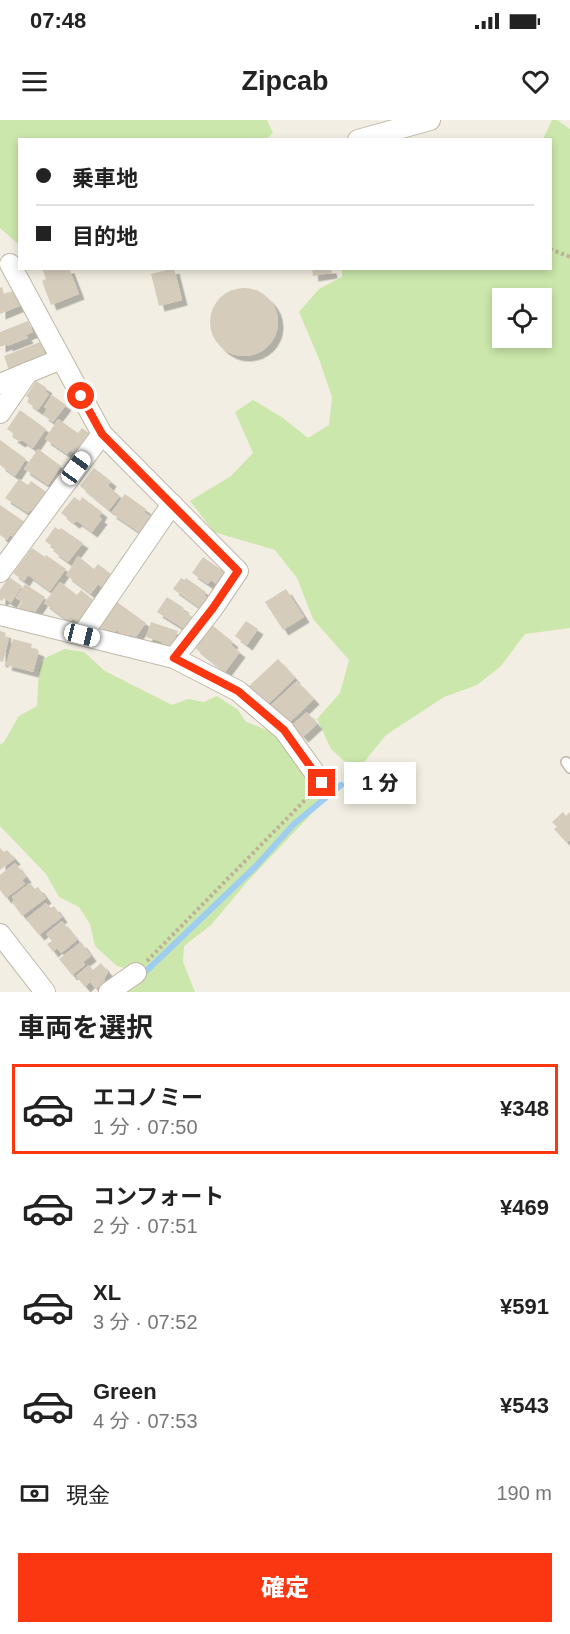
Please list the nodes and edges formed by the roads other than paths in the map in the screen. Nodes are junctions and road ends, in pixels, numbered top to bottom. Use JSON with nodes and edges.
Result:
{"nodes":[{"id":1,"x":430,"y":120,"type":"edge"},
{"id":2,"x":364,"y":132,"type":"edge"},
{"id":3,"x":10,"y":264,"type":"edge"},
{"id":4,"x":61,"y":359,"type":"junction"},
{"id":5,"x":28,"y":372,"type":"junction"},
{"id":6,"x":0,"y":384,"type":"edge"},
{"id":7,"x":0,"y":413,"type":"edge"},
{"id":8,"x":102,"y":434,"type":"junction"},
{"id":9,"x":172,"y":504,"type":"junction"},
{"id":10,"x":0,"y":572,"type":"edge"},
{"id":11,"x":0,"y":615,"type":"edge"},
{"id":12,"x":82,"y":635,"type":"junction"},
{"id":13,"x":174,"y":658,"type":"junction"},
{"id":14,"x":322,"y":783,"type":"road end"},
{"id":15,"x":0,"y":934,"type":"edge"},
{"id":16,"x":136,"y":973,"type":"road end"},
{"id":17,"x":45,"y":992,"type":"edge"},
{"id":18,"x":109,"y":992,"type":"edge"}],
"edges":[{"from":1,"to":2,"type":"street"},
{"from":3,"to":4,"type":"street"},
{"from":4,"to":5,"type":"street"},
{"from":4,"to":8,"type":"street"},
{"from":5,"to":6,"type":"street"},
{"from":5,"to":7,"type":"street"},
{"from":8,"to":9,"type":"street"},
{"from":8,"to":10,"type":"street"},
{"from":9,"to":12,"type":"street"},
{"from":9,"to":13,"type":"street"},
{"from":11,"to":12,"type":"street"},
{"from":12,"to":13,"type":"street"},
{"from":13,"to":14,"type":"street"},
{"from":15,"to":17,"type":"street"},
{"from":16,"to":18,"type":"street"}]}
